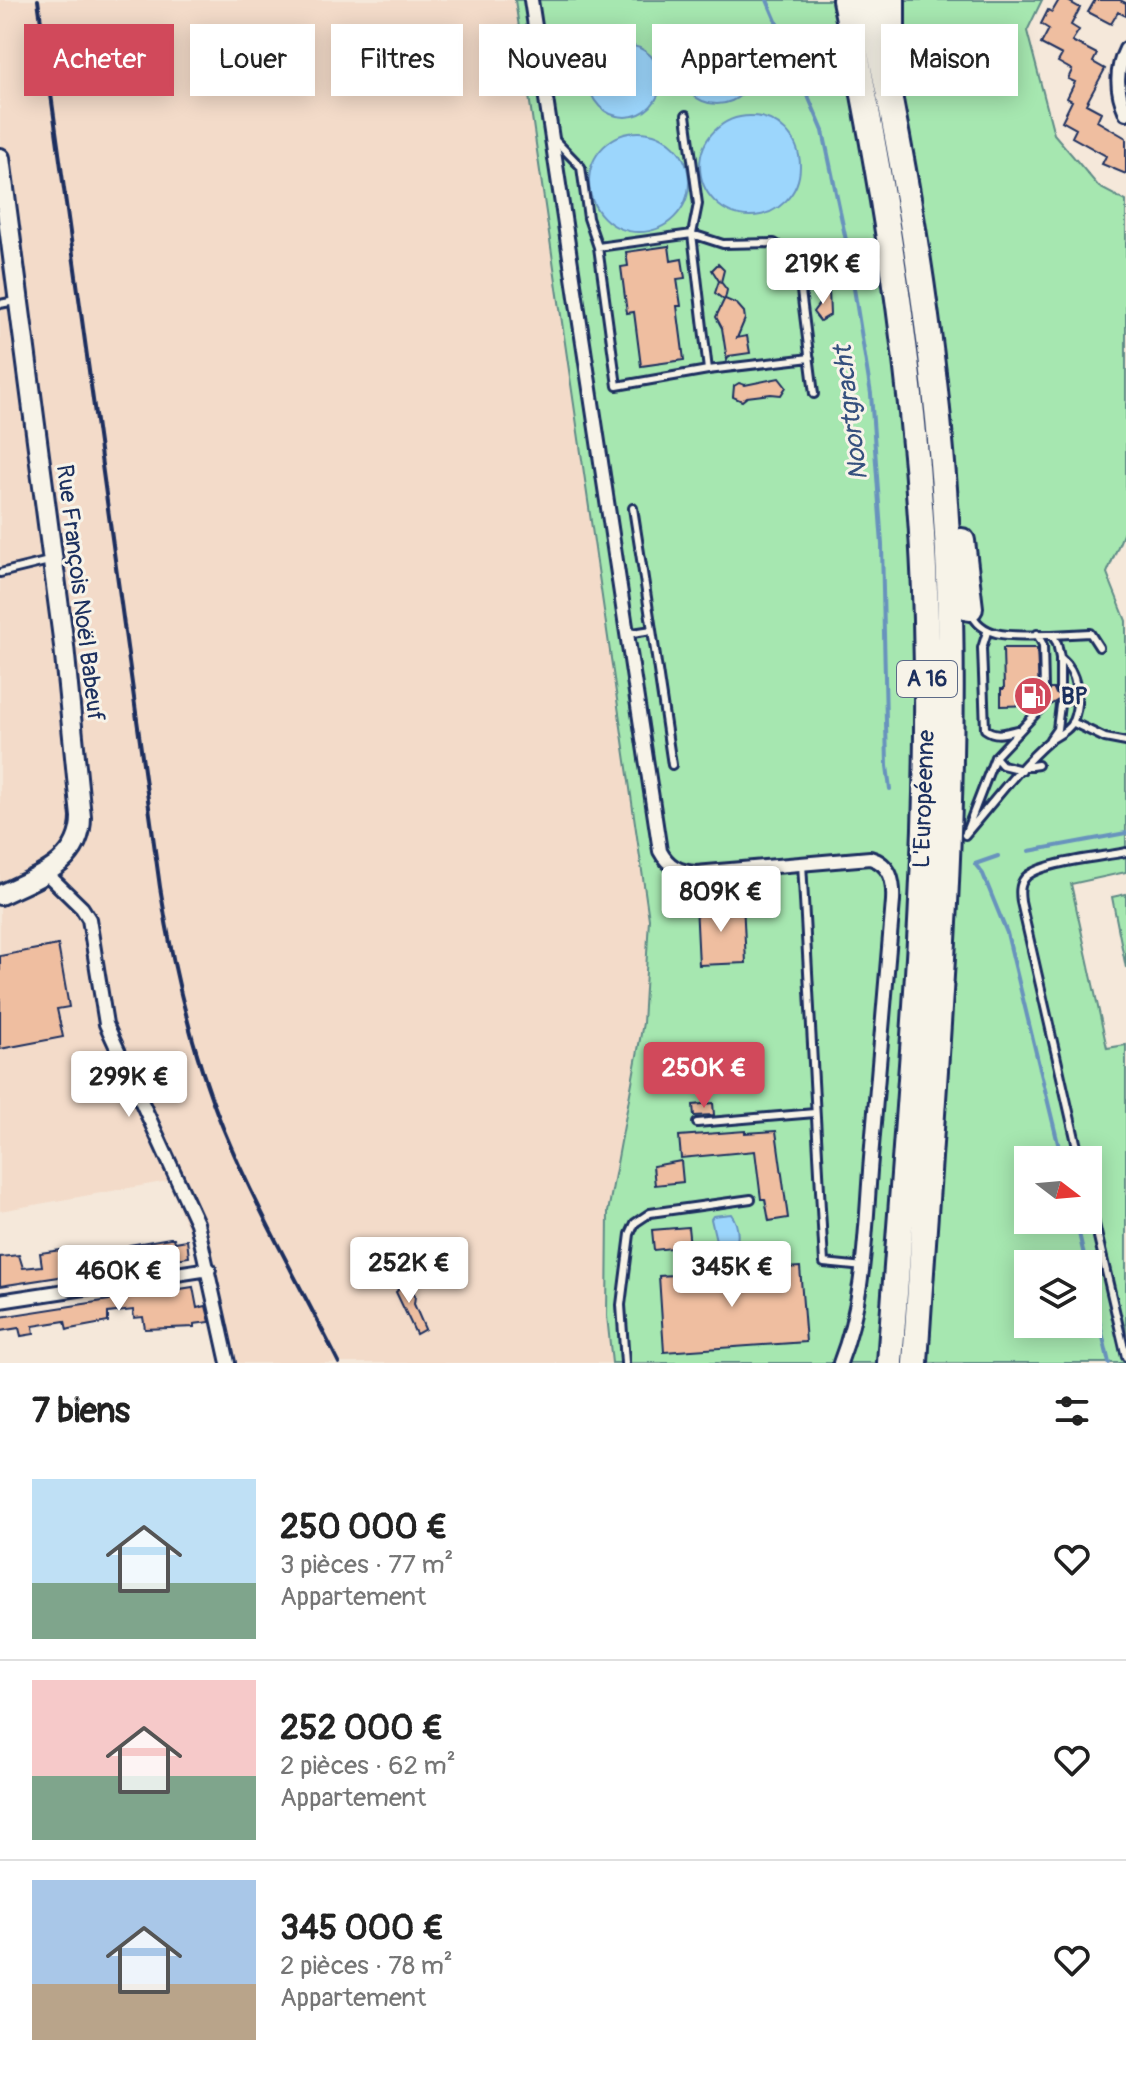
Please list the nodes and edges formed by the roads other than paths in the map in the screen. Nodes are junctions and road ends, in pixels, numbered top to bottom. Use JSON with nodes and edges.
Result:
{"nodes":[{"id":1,"x":531,"y":0,"type":"edge"},
{"id":2,"x":845,"y":0,"type":"edge"},
{"id":3,"x":869,"y":0,"type":"edge"},
{"id":4,"x":892,"y":0,"type":"edge"},
{"id":5,"x":1126,"y":49,"type":"edge"},
{"id":6,"x":1126,"y":113,"type":"edge"},
{"id":7,"x":686,"y":115,"type":"dead end"},
{"id":8,"x":551,"y":137,"type":"junction"},
{"id":9,"x":0,"y":158,"type":"edge"},
{"id":10,"x":692,"y":234,"type":"junction"},
{"id":11,"x":914,"y":238,"type":"junction"},
{"id":12,"x":598,"y":247,"type":"junction"},
{"id":13,"x":9,"y":302,"type":"edge"},
{"id":14,"x":927,"y":338,"type":"junction"},
{"id":15,"x":810,"y":358,"type":"junction"},
{"id":16,"x":708,"y":370,"type":"junction"},
{"id":17,"x":814,"y":394,"type":"dead end"},
{"id":18,"x":633,"y":508,"type":"dead end"},
{"id":19,"x":52,"y":560,"type":"junction"},
{"id":20,"x":0,"y":573,"type":"edge"},
{"id":21,"x":970,"y":608,"type":"joint"},
{"id":22,"x":652,"y":630,"type":"junction"},
{"id":23,"x":987,"y":632,"type":"junction"},
{"id":24,"x":626,"y":634,"type":"junction"},
{"id":25,"x":1037,"y":634,"type":"junction"},
{"id":26,"x":1052,"y":635,"type":"junction"},
{"id":27,"x":1099,"y":647,"type":"dead end"},
{"id":28,"x":1060,"y":658,"type":"junction"},
{"id":29,"x":1044,"y":689,"type":"dead end"},
{"id":30,"x":1060,"y":689,"type":"dead end"},
{"id":31,"x":1044,"y":705,"type":"dead end"},
{"id":32,"x":1060,"y":705,"type":"dead end"},
{"id":33,"x":1072,"y":722,"type":"junction"},
{"id":34,"x":1021,"y":729,"type":"junction"},
{"id":35,"x":1048,"y":742,"type":"junction"},
{"id":36,"x":1126,"y":742,"type":"edge"},
{"id":37,"x":995,"y":757,"type":"junction"},
{"id":38,"x":672,"y":765,"type":"dead end"},
{"id":39,"x":1038,"y":765,"type":"dead end"},
{"id":40,"x":1023,"y":769,"type":"junction"},
{"id":41,"x":1011,"y":782,"type":"junction"},
{"id":42,"x":1020,"y":787,"type":"dead end"},
{"id":43,"x":965,"y":835,"type":"junction"},
{"id":44,"x":1126,"y":852,"type":"edge"},
{"id":45,"x":802,"y":863,"type":"junction"},
{"id":46,"x":46,"y":873,"type":"junction"},
{"id":47,"x":946,"y":886,"type":"junction"},
{"id":48,"x":0,"y":895,"type":"edge"},
{"id":49,"x":815,"y":1113,"type":"junction"},
{"id":50,"x":697,"y":1123,"type":"dead end"},
{"id":51,"x":1077,"y":1146,"type":"edge"},
{"id":52,"x":904,"y":1164,"type":"junction"},
{"id":53,"x":751,"y":1199,"type":"dead end"},
{"id":54,"x":1097,"y":1234,"type":"edge"},
{"id":55,"x":864,"y":1267,"type":"junction"},
{"id":56,"x":209,"y":1269,"type":"junction"},
{"id":57,"x":0,"y":1301,"type":"edge"},
{"id":58,"x":1126,"y":1357,"type":"edge"},
{"id":59,"x":228,"y":1363,"type":"edge"},
{"id":60,"x":625,"y":1363,"type":"edge"},
{"id":61,"x":840,"y":1363,"type":"edge"},
{"id":62,"x":882,"y":1363,"type":"edge"},
{"id":63,"x":890,"y":1363,"type":"edge"},
{"id":64,"x":915,"y":1363,"type":"edge"}],
"edges":[{"from":1,"to":8,"type":"street"},
{"from":2,"to":52,"type":"highway","name":"L'Européenne","number":"A 16"},
{"from":3,"to":11,"type":"highway","name":"L'Européenne","number":"A 16"},
{"from":4,"to":11,"type":"highway"},
{"from":5,"to":6,"type":"street"},
{"from":7,"to":10,"type":"lane"},
{"from":8,"to":12,"type":"lane"},
{"from":8,"to":24,"type":"street"},
{"from":9,"to":13,"type":"street","name":"Rue François Noël Babeuf"},
{"from":10,"to":12,"type":"lane"},
{"from":10,"to":15,"type":"lane"},
{"from":10,"to":16,"type":"lane"},
{"from":11,"to":14,"type":"highway","name":"L'Européenne","number":"A 16"},
{"from":12,"to":16,"type":"lane"},
{"from":13,"to":19,"type":"street","name":"Rue François Noël Babeuf"},
{"from":14,"to":21,"type":"highway"},
{"from":14,"to":47,"type":"highway","name":"L'Européenne","number":"A 16"},
{"from":15,"to":16,"type":"lane"},
{"from":15,"to":17,"type":"lane"},
{"from":18,"to":22,"type":"lane"},
{"from":19,"to":20,"type":"lane"},
{"from":19,"to":46,"type":"street","name":"Rue François Noël Babeuf"},
{"from":21,"to":23,"type":"lane"},
{"from":22,"to":24,"type":"lane"},
{"from":22,"to":38,"type":"lane"},
{"from":23,"to":25,"type":"lane"},
{"from":23,"to":34,"type":"lane"},
{"from":24,"to":45,"type":"street"},
{"from":25,"to":26,"type":"lane"},
{"from":25,"to":29,"type":"lane"},
{"from":26,"to":27,"type":"lane"},
{"from":26,"to":28,"type":"lane"},
{"from":28,"to":30,"type":"lane"},
{"from":28,"to":33,"type":"lane"},
{"from":31,"to":34,"type":"lane"},
{"from":32,"to":35,"type":"lane"},
{"from":33,"to":35,"type":"lane"},
{"from":33,"to":36,"type":"lane"},
{"from":34,"to":37,"type":"lane"},
{"from":35,"to":40,"type":"lane"},
{"from":37,"to":40,"type":"lane"},
{"from":37,"to":43,"type":"lane"},
{"from":39,"to":40,"type":"lane"},
{"from":40,"to":41,"type":"lane"},
{"from":41,"to":42,"type":"lane"},
{"from":41,"to":43,"type":"lane"},
{"from":43,"to":47,"type":"highway"},
{"from":44,"to":51,"type":"lane"},
{"from":45,"to":49,"type":"lane"},
{"from":45,"to":55,"type":"street"},
{"from":46,"to":48,"type":"street","name":"Rue François Noël Babeuf"},
{"from":46,"to":56,"type":"street"},
{"from":47,"to":64,"type":"highway","name":"L'Européenne","number":"A 16"},
{"from":49,"to":50,"type":"lane"},
{"from":49,"to":55,"type":"lane"},
{"from":52,"to":62,"type":"highway"},
{"from":52,"to":63,"type":"highway","name":"L'Européenne","number":"A 16"},
{"from":53,"to":60,"type":"lane"},
{"from":54,"to":58,"type":"lane"},
{"from":55,"to":61,"type":"street"},
{"from":56,"to":57,"type":"street"},
{"from":56,"to":59,"type":"street"}]}
